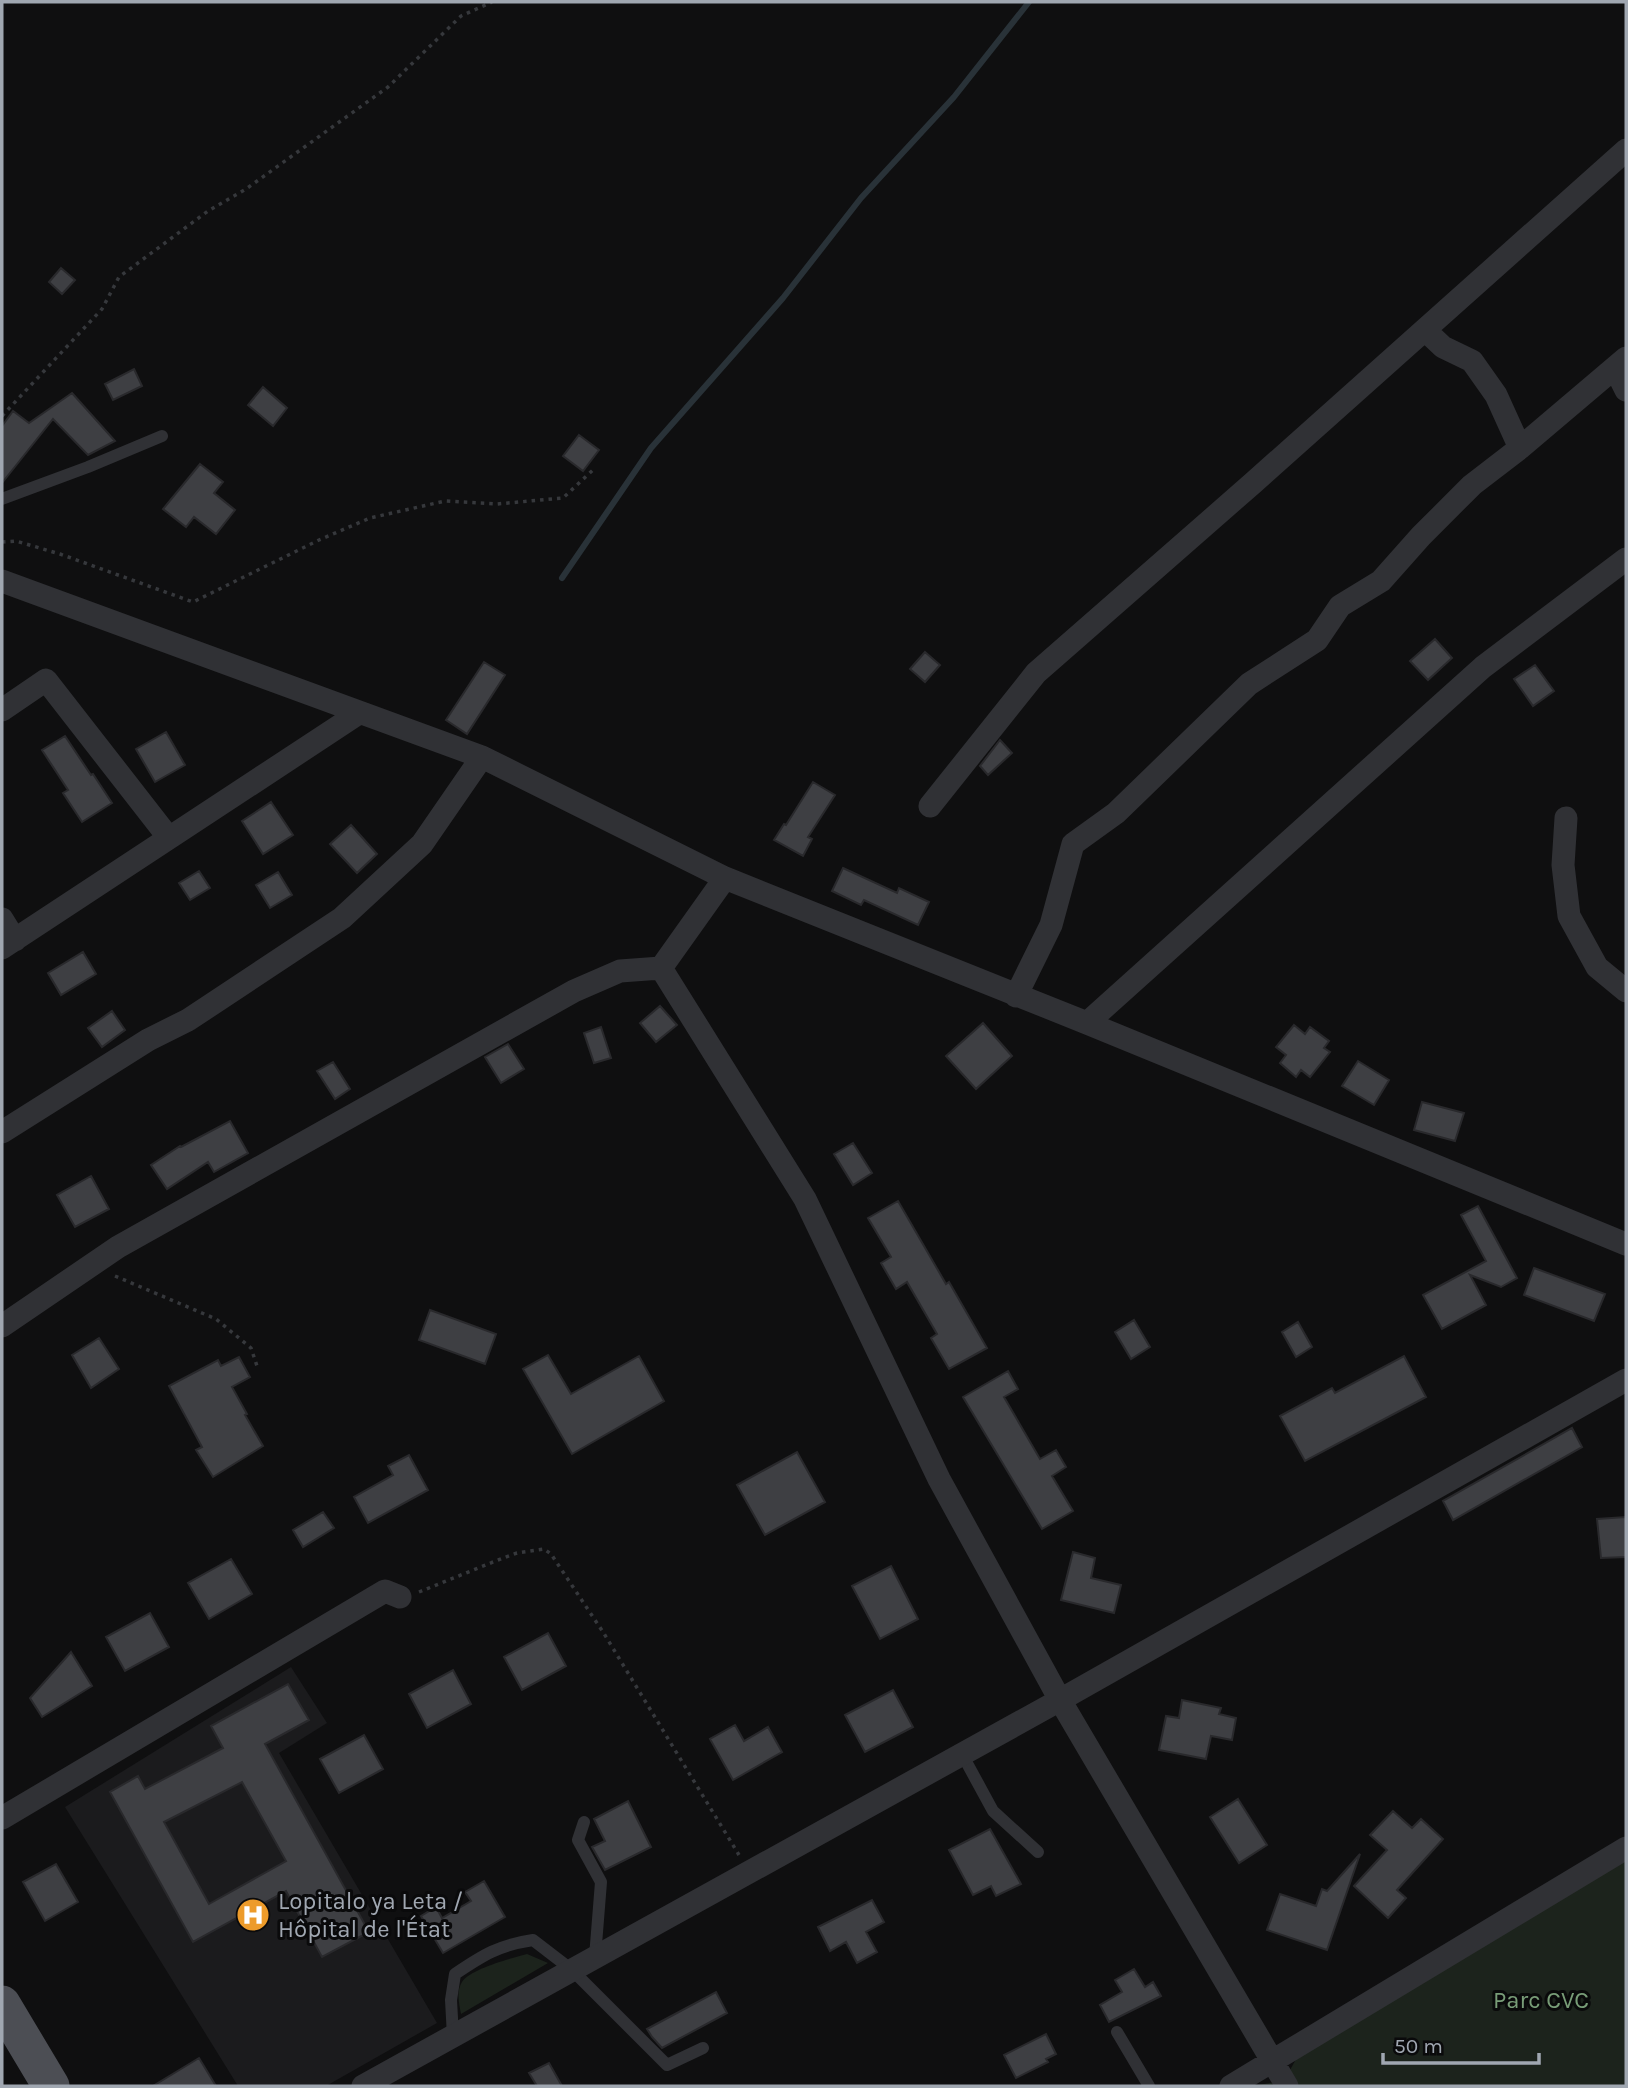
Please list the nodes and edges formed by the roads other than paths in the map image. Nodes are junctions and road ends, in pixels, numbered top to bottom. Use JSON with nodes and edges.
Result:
{"nodes":[{"id":1,"x":1626,"y":150,"type":"edge"},
{"id":2,"x":1425,"y":330,"type":"junction"},
{"id":3,"x":1620,"y":363,"type":"edge"},
{"id":4,"x":1626,"y":390,"type":"edge"},
{"id":5,"x":162,"y":436,"type":"dead end"},
{"id":6,"x":1520,"y":448,"type":"junction"},
{"id":7,"x":2,"y":499,"type":"edge"},
{"id":8,"x":1626,"y":559,"type":"edge"},
{"id":9,"x":2,"y":582,"type":"edge"},
{"id":10,"x":2,"y":710,"type":"edge"},
{"id":11,"x":359,"y":713,"type":"junction"},
{"id":12,"x":482,"y":757,"type":"junction"},
{"id":13,"x":930,"y":806,"type":"dead end"},
{"id":14,"x":1566,"y":818,"type":"dead end"},
{"id":15,"x":169,"y":838,"type":"junction"},
{"id":16,"x":725,"y":878,"type":"junction"},
{"id":17,"x":2,"y":919,"type":"edge"},
{"id":18,"x":8,"y":944,"type":"edge"},
{"id":19,"x":661,"y":968,"type":"junction"},
{"id":20,"x":1626,"y":991,"type":"edge"},
{"id":21,"x":1016,"y":996,"type":"junction"},
{"id":22,"x":1087,"y":1023,"type":"junction"},
{"id":23,"x":2,"y":1132,"type":"edge"},
{"id":24,"x":1626,"y":1244,"type":"edge"},
{"id":25,"x":2,"y":1326,"type":"edge"},
{"id":26,"x":1626,"y":1380,"type":"edge"},
{"id":27,"x":400,"y":1597,"type":"road end"},
{"id":28,"x":1060,"y":1700,"type":"junction"},
{"id":29,"x":962,"y":1754,"type":"junction"},
{"id":30,"x":2,"y":1818,"type":"edge"},
{"id":31,"x":584,"y":1822,"type":"dead end"},
{"id":32,"x":1626,"y":1848,"type":"edge"},
{"id":33,"x":1038,"y":1852,"type":"dead end"},
{"id":34,"x":595,"y":1957,"type":"junction"},
{"id":35,"x":572,"y":1970,"type":"junction"},
{"id":36,"x":2,"y":2004,"type":"edge"},
{"id":37,"x":1117,"y":2032,"type":"dead end"},
{"id":38,"x":453,"y":2036,"type":"junction"},
{"id":39,"x":702,"y":2048,"type":"dead end"},
{"id":40,"x":1273,"y":2061,"type":"junction"},
{"id":41,"x":51,"y":2086,"type":"edge"},
{"id":42,"x":363,"y":2086,"type":"edge"},
{"id":43,"x":1149,"y":2086,"type":"edge"},
{"id":44,"x":1231,"y":2086,"type":"edge"},
{"id":45,"x":1287,"y":2086,"type":"edge"}],
"edges":[{"from":1,"to":2,"type":"street"},
{"from":2,"to":6,"type":"street"},
{"from":2,"to":13,"type":"street"},
{"from":3,"to":4,"type":"street"},
{"from":3,"to":6,"type":"street"},
{"from":5,"to":7,"type":"lane"},
{"from":6,"to":21,"type":"street"},
{"from":8,"to":22,"type":"street"},
{"from":9,"to":11,"type":"street"},
{"from":10,"to":15,"type":"street"},
{"from":11,"to":12,"type":"street"},
{"from":11,"to":15,"type":"street"},
{"from":12,"to":16,"type":"street"},
{"from":12,"to":23,"type":"street"},
{"from":14,"to":20,"type":"street"},
{"from":15,"to":18,"type":"street"},
{"from":16,"to":19,"type":"street"},
{"from":16,"to":21,"type":"street"},
{"from":17,"to":18,"type":"street"},
{"from":19,"to":25,"type":"street"},
{"from":19,"to":28,"type":"street"},
{"from":21,"to":22,"type":"street"},
{"from":22,"to":24,"type":"street"},
{"from":26,"to":28,"type":"street"},
{"from":27,"to":30,"type":"street"},
{"from":28,"to":29,"type":"street"},
{"from":28,"to":40,"type":"street"},
{"from":29,"to":33,"type":"lane"},
{"from":29,"to":34,"type":"street"},
{"from":31,"to":34,"type":"lane"},
{"from":32,"to":40,"type":"street"},
{"from":34,"to":35,"type":"street"},
{"from":35,"to":38,"type":"street"},
{"from":35,"to":38,"type":"lane"},
{"from":35,"to":39,"type":"lane"},
{"from":36,"to":41,"type":"main road"},
{"from":37,"to":43,"type":"lane"},
{"from":38,"to":42,"type":"street"},
{"from":40,"to":44,"type":"street"},
{"from":40,"to":45,"type":"street"}]}
